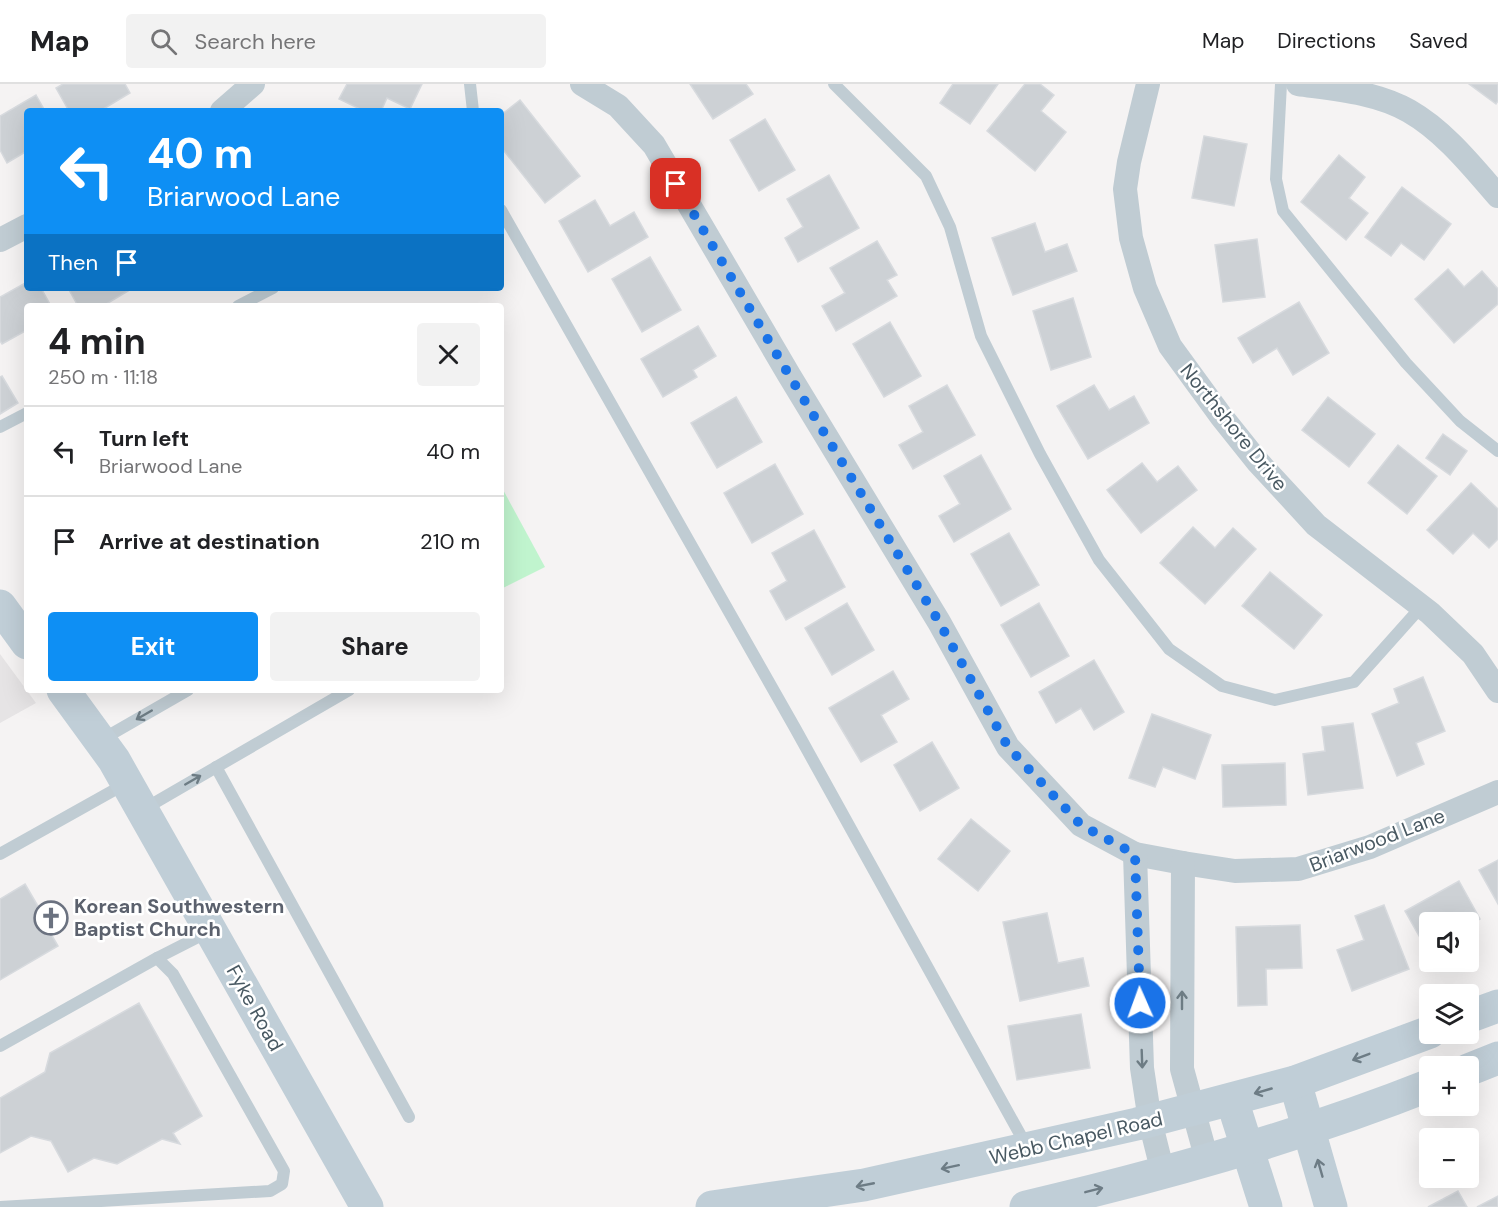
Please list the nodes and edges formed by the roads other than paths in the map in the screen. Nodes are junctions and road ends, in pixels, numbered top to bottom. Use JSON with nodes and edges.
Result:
{"nodes":[{"id":1,"x":253,"y":84,"type":"edge"},
{"id":2,"x":470,"y":84,"type":"edge"},
{"id":3,"x":582,"y":84,"type":"edge"},
{"id":4,"x":834,"y":84,"type":"edge"},
{"id":5,"x":1148,"y":84,"type":"edge"},
{"id":6,"x":1281,"y":84,"type":"edge"},
{"id":7,"x":1298,"y":84,"type":"edge"},
{"id":8,"x":225,"y":108,"type":"edge"},
{"id":9,"x":473,"y":108,"type":"edge"},
{"id":10,"x":1498,"y":196,"type":"edge"},
{"id":11,"x":504,"y":215,"type":"edge"},
{"id":12,"x":24,"y":228,"type":"edge"},
{"id":13,"x":0,"y":240,"type":"edge"},
{"id":14,"x":267,"y":291,"type":"edge"},
{"id":15,"x":244,"y":303,"type":"edge"},
{"id":16,"x":24,"y":415,"type":"edge"},
{"id":17,"x":0,"y":427,"type":"edge"},
{"id":18,"x":1498,"y":451,"type":"edge"},
{"id":19,"x":1421,"y":606,"type":"junction"},
{"id":20,"x":1498,"y":691,"type":"edge"},
{"id":21,"x":65,"y":693,"type":"edge"},
{"id":22,"x":183,"y":693,"type":"edge"},
{"id":23,"x":344,"y":693,"type":"edge"},
{"id":24,"x":101,"y":741,"type":"junction"},
{"id":25,"x":216,"y":767,"type":"junction"},
{"id":26,"x":1498,"y":792,"type":"edge"},
{"id":27,"x":135,"y":796,"type":"junction"},
{"id":28,"x":0,"y":854,"type":"edge"},
{"id":29,"x":1135,"y":854,"type":"junction"},
{"id":30,"x":1183,"y":864,"type":"junction"},
{"id":31,"x":211,"y":930,"type":"junction"},
{"id":32,"x":157,"y":958,"type":"junction"},
{"id":33,"x":1498,"y":1006,"type":"edge"},
{"id":34,"x":1479,"y":1013,"type":"edge"},
{"id":35,"x":1419,"y":1036,"type":"edge"},
{"id":36,"x":0,"y":1046,"type":"edge"},
{"id":37,"x":1498,"y":1058,"type":"edge"},
{"id":38,"x":1479,"y":1066,"type":"edge"},
{"id":39,"x":1295,"y":1082,"type":"junction"},
{"id":40,"x":1419,"y":1089,"type":"edge"},
{"id":41,"x":1232,"y":1100,"type":"junction"},
{"id":42,"x":1193,"y":1110,"type":"junction"},
{"id":43,"x":409,"y":1117,"type":"dead end"},
{"id":44,"x":1150,"y":1121,"type":"junction"},
{"id":45,"x":1309,"y":1130,"type":"junction"},
{"id":46,"x":1246,"y":1148,"type":"junction"},
{"id":47,"x":1028,"y":1150,"type":"junction"},
{"id":48,"x":1207,"y":1160,"type":"junction"},
{"id":49,"x":1162,"y":1173,"type":"junction"},
{"id":50,"x":815,"y":1200,"type":"edge"},
{"id":51,"x":0,"y":1207,"type":"edge"},
{"id":52,"x":367,"y":1207,"type":"edge"},
{"id":53,"x":712,"y":1207,"type":"edge"},
{"id":54,"x":1026,"y":1207,"type":"edge"},
{"id":55,"x":1266,"y":1207,"type":"edge"},
{"id":56,"x":1331,"y":1207,"type":"edge"}],
"edges":[{"from":1,"to":8,"type":"street"},
{"from":2,"to":9,"type":"lane"},
{"from":3,"to":29,"type":"street","name":"Briarwood Lane"},
{"from":4,"to":19,"type":"lane"},
{"from":5,"to":19,"type":"street","name":"Northshore Drive"},
{"from":6,"to":18,"type":"lane"},
{"from":7,"to":10,"type":"street"},
{"from":11,"to":47,"type":"lane"},
{"from":12,"to":13,"type":"street"},
{"from":14,"to":15,"type":"lane"},
{"from":16,"to":17,"type":"lane"},
{"from":19,"to":20,"type":"street","name":"Northshore Drive"},
{"from":21,"to":24,"type":"main road","name":"Fyke Road"},
{"from":22,"to":24,"type":"lane","one_way":true},
{"from":23,"to":25,"type":"lane"},
{"from":24,"to":27,"type":"main road","name":"Fyke Road"},
{"from":27,"to":25,"type":"lane","one_way":true},
{"from":25,"to":43,"type":"lane"},
{"from":26,"to":30,"type":"street","name":"Briarwood Lane"},
{"from":27,"to":28,"type":"lane"},
{"from":27,"to":31,"type":"main road","name":"Fyke Road"},
{"from":29,"to":30,"type":"street","name":"Briarwood Lane"},
{"from":29,"to":44,"type":"street","one_way":true},
{"from":42,"to":30,"type":"street","one_way":true},
{"from":31,"to":32,"type":"lane"},
{"from":31,"to":52,"type":"main road","name":"Fyke Road"},
{"from":32,"to":36,"type":"lane"},
{"from":32,"to":51,"type":"lane"},
{"from":33,"to":34,"type":"main road"},
{"from":35,"to":39,"type":"main road","name":"Webb Chapel Road","one_way":true},
{"from":37,"to":38,"type":"main road"},
{"from":39,"to":41,"type":"main road","name":"Webb Chapel Road","one_way":true},
{"from":39,"to":45,"type":"main road"},
{"from":40,"to":45,"type":"main road"},
{"from":41,"to":42,"type":"main road","name":"Webb Chapel Road"},
{"from":41,"to":46,"type":"main road"},
{"from":42,"to":44,"type":"main road","name":"Webb Chapel Road"},
{"from":42,"to":48,"type":"street"},
{"from":44,"to":47,"type":"main road","name":"Webb Chapel Road"},
{"from":44,"to":49,"type":"street"},
{"from":45,"to":46,"type":"main road"},
{"from":56,"to":45,"type":"main road","one_way":true},
{"from":46,"to":48,"type":"main road"},
{"from":46,"to":55,"type":"main road"},
{"from":47,"to":50,"type":"main road","name":"Webb Chapel Road","one_way":true},
{"from":48,"to":49,"type":"main road"},
{"from":54,"to":49,"type":"main road","one_way":true},
{"from":50,"to":53,"type":"main road","name":"Webb Chapel Road"}]}
